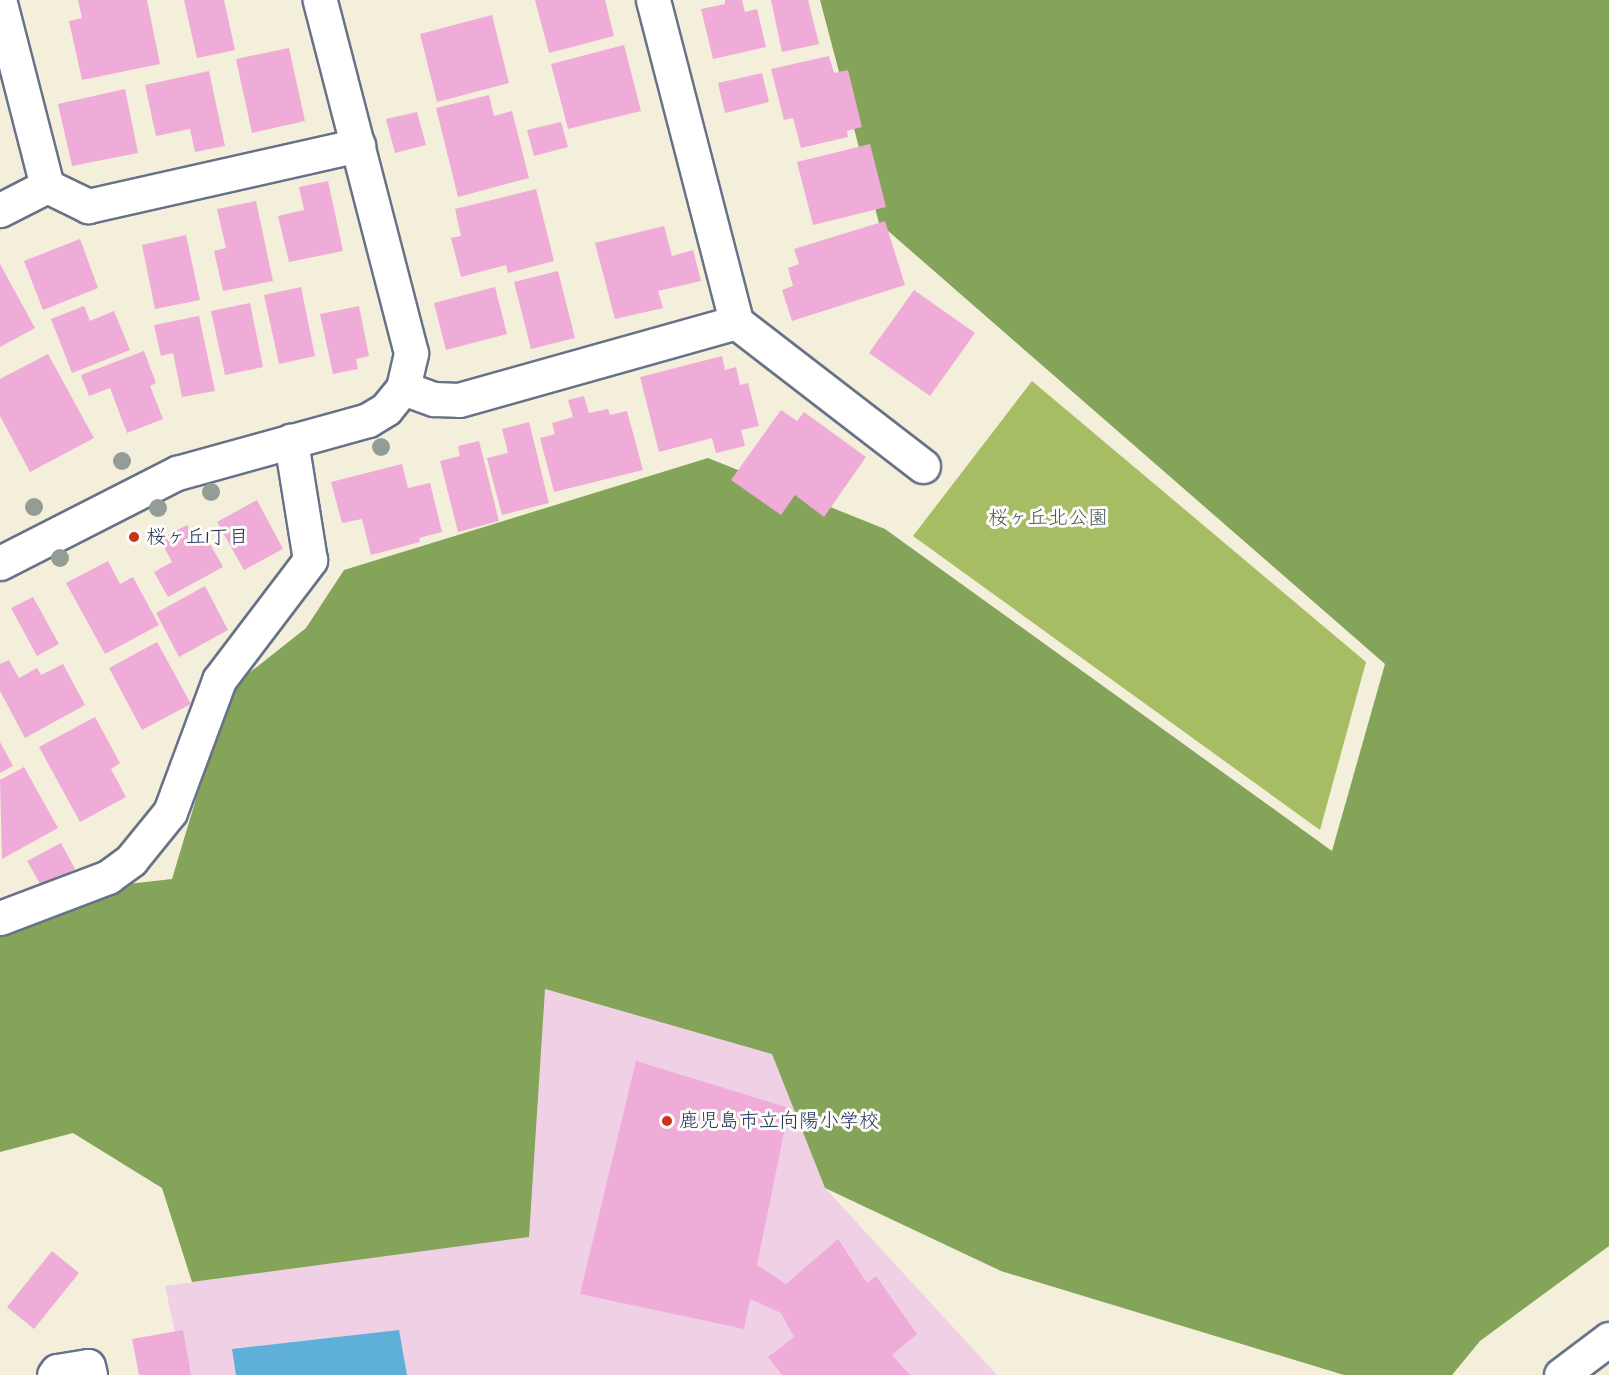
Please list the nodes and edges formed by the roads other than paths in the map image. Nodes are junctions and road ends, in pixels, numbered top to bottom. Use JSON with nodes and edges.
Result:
{"nodes":[{"id":1,"x":320,"y":0,"type":"edge"},
{"id":2,"x":653,"y":0,"type":"edge"},
{"id":3,"x":0,"y":3,"type":"edge"},
{"id":4,"x":358,"y":145,"type":"junction"},
{"id":5,"x":47,"y":186,"type":"junction"},
{"id":6,"x":0,"y":210,"type":"edge"},
{"id":7,"x":735,"y":322,"type":"junction"},
{"id":8,"x":403,"y":388,"type":"junction"},
{"id":9,"x":291,"y":441,"type":"junction"},
{"id":10,"x":923,"y":466,"type":"dead end"},
{"id":11,"x":0,"y":563,"type":"edge"},
{"id":12,"x":0,"y":918,"type":"edge"},
{"id":13,"x":1609,"y":1339,"type":"edge"},
{"id":14,"x":54,"y":1375,"type":"edge"},
{"id":15,"x":90,"y":1375,"type":"edge"},
{"id":16,"x":1561,"y":1375,"type":"edge"}],
"edges":[{"from":1,"to":4,"type":"street"},
{"from":2,"to":7,"type":"street"},
{"from":3,"to":5,"type":"street"},
{"from":4,"to":5,"type":"street"},
{"from":4,"to":8,"type":"street"},
{"from":5,"to":6,"type":"street"},
{"from":7,"to":8,"type":"street"},
{"from":7,"to":10,"type":"street"},
{"from":8,"to":9,"type":"street"},
{"from":9,"to":11,"type":"street"},
{"from":9,"to":12,"type":"street"},
{"from":13,"to":16,"type":"street"},
{"from":14,"to":15,"type":"street"}]}
